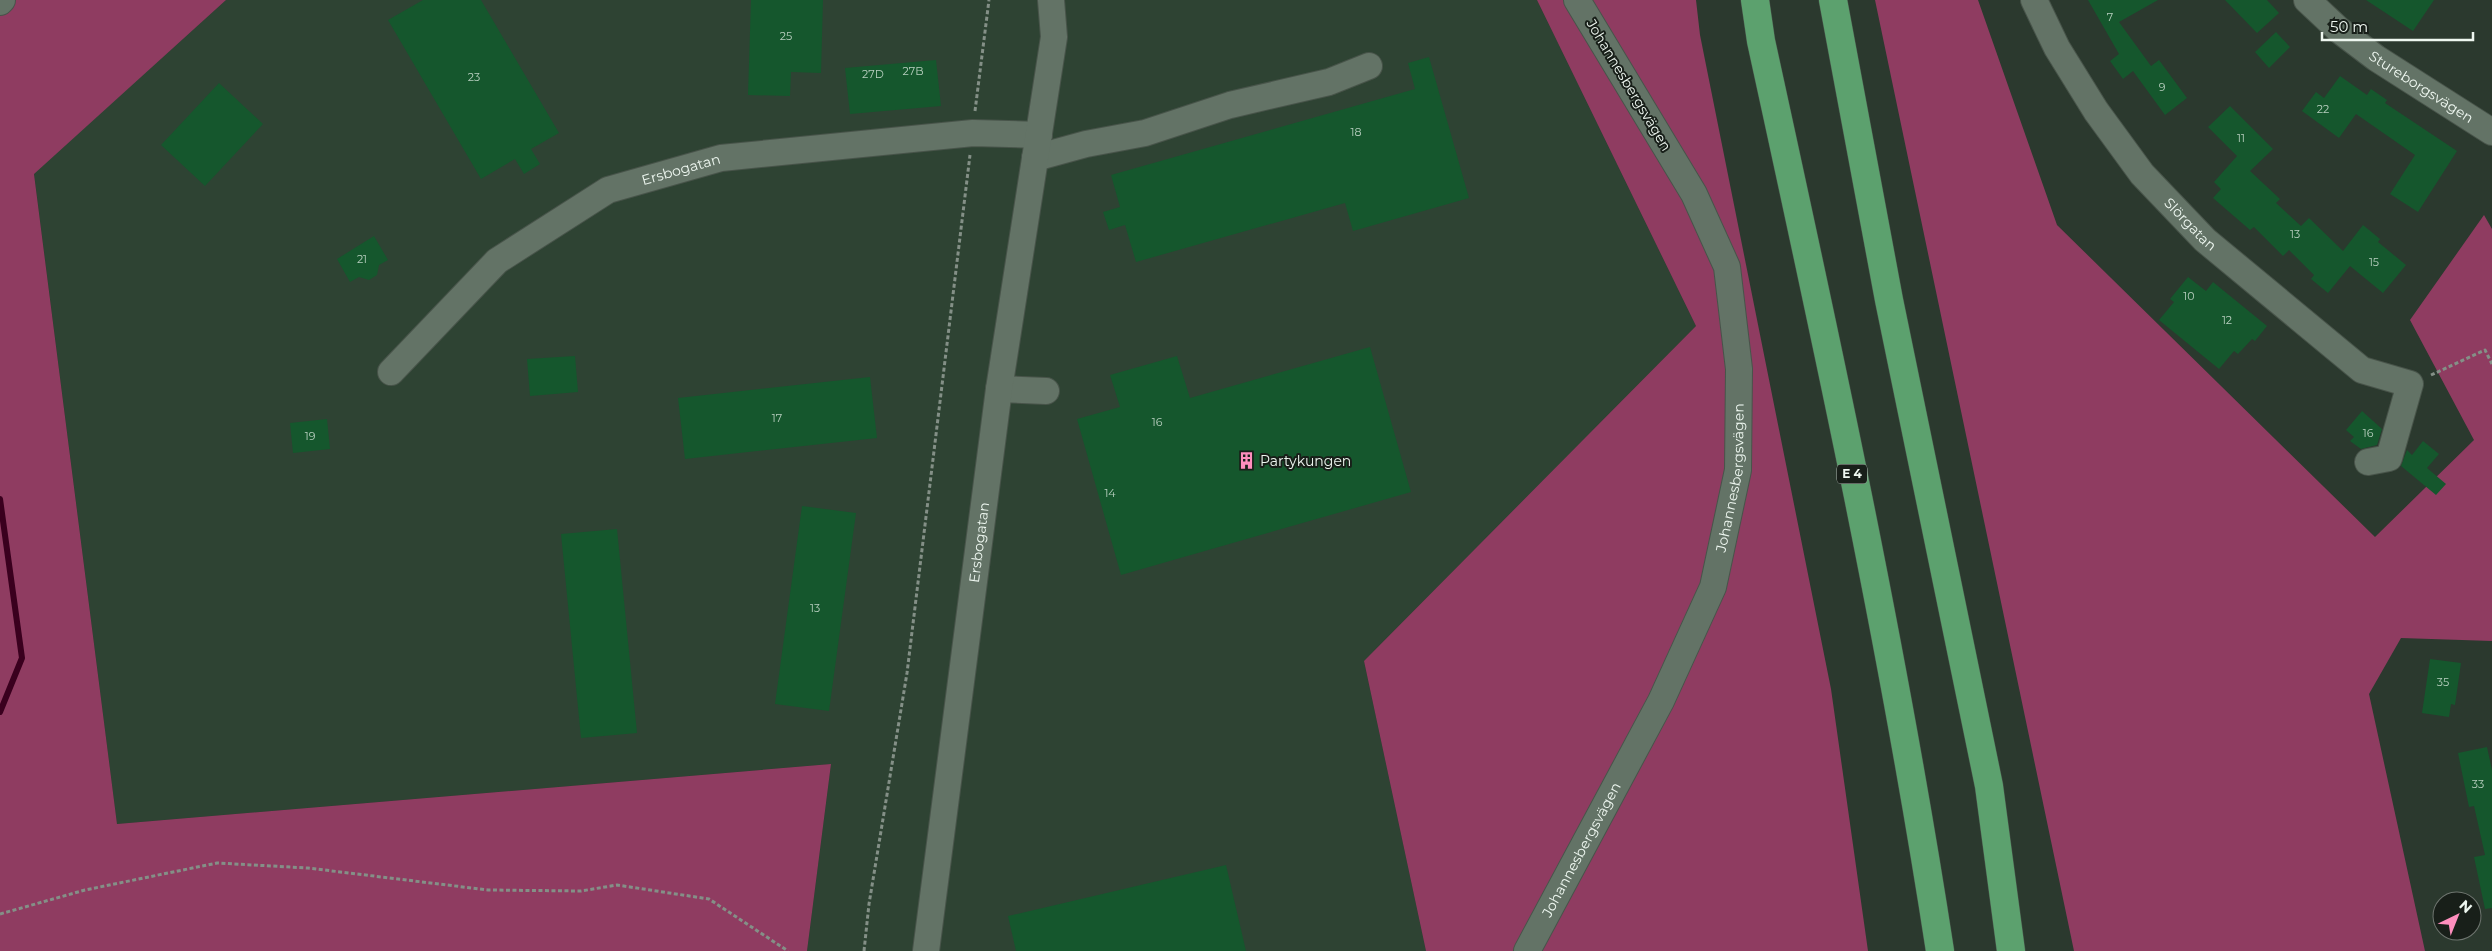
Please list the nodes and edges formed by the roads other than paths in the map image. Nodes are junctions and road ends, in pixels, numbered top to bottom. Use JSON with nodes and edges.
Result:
{"nodes":[{"id":1,"x":1051,"y":0,"type":"edge"},
{"id":2,"x":1577,"y":0,"type":"edge"},
{"id":3,"x":1755,"y":0,"type":"edge"},
{"id":4,"x":1833,"y":0,"type":"edge"},
{"id":5,"x":2034,"y":0,"type":"edge"},
{"id":6,"x":2307,"y":0,"type":"edge"},
{"id":7,"x":1369,"y":66,"type":"dead end"},
{"id":8,"x":2492,"y":132,"type":"edge"},
{"id":9,"x":1037,"y":147,"type":"junction"},
{"id":10,"x":392,"y":372,"type":"dead end"},
{"id":11,"x":999,"y":389,"type":"junction"},
{"id":12,"x":1046,"y":391,"type":"dead end"},
{"id":13,"x":2368,"y":462,"type":"dead end"},
{"id":14,"x":1989,"y":786,"type":"junction"},
{"id":15,"x":926,"y":951,"type":"edge"},
{"id":16,"x":1527,"y":951,"type":"edge"},
{"id":17,"x":1940,"y":951,"type":"edge"},
{"id":18,"x":2011,"y":951,"type":"edge"},
{"id":19,"x":2031,"y":951,"type":"edge"}],
"edges":[{"from":1,"to":9,"type":"street","name":"Ersbogatan"},
{"from":2,"to":16,"type":"street","name":"Johannesbergsvägen"},
{"from":3,"to":17,"type":"highway","number":"E 4"},
{"from":4,"to":14,"type":"highway"},
{"from":5,"to":13,"type":"street","name":"Slörgatan"},
{"from":6,"to":8,"type":"street","name":"Stureborgsvägen"},
{"from":7,"to":9,"type":"street"},
{"from":9,"to":10,"type":"street","name":"Ersbogatan"},
{"from":9,"to":11,"type":"street","name":"Ersbogatan"},
{"from":11,"to":12,"type":"street"},
{"from":11,"to":15,"type":"street","name":"Ersbogatan"},
{"from":14,"to":18,"type":"highway"},
{"from":14,"to":19,"type":"highway"}]}
